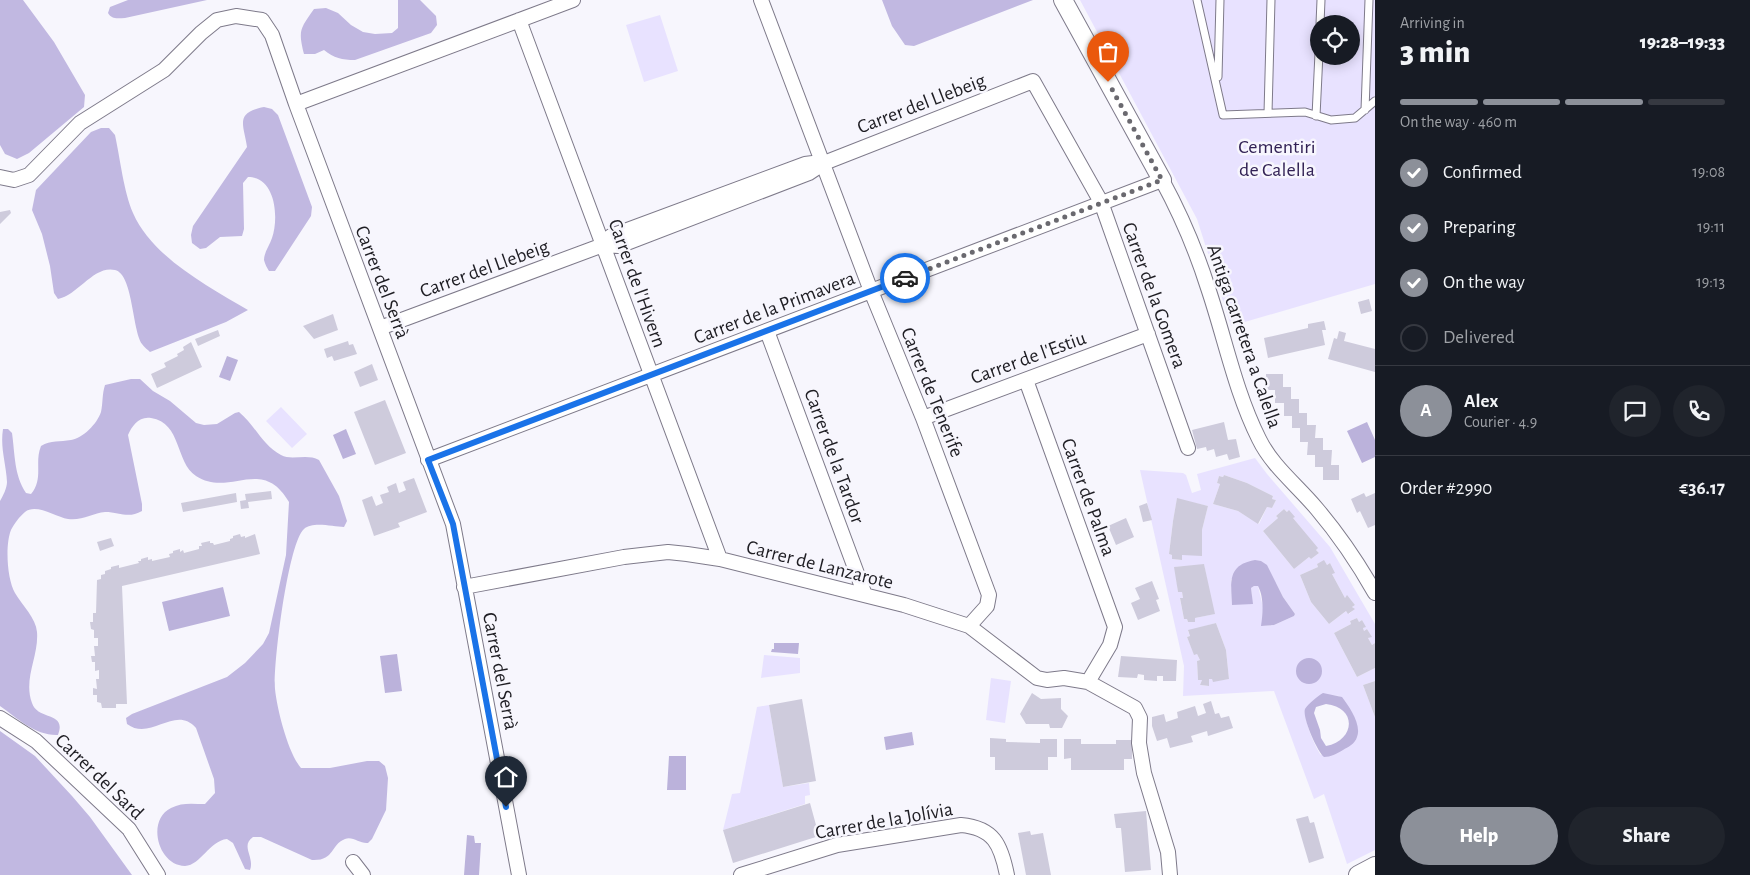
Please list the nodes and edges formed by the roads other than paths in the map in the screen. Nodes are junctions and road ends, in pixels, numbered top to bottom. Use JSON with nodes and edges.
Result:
{"nodes":[{"id":1,"x":573,"y":0,"type":"edge"},
{"id":2,"x":761,"y":0,"type":"edge"},
{"id":3,"x":1063,"y":0,"type":"edge"},
{"id":4,"x":1197,"y":0,"type":"edge"},
{"id":5,"x":1220,"y":0,"type":"edge"},
{"id":6,"x":1271,"y":0,"type":"edge"},
{"id":7,"x":1321,"y":0,"type":"edge"},
{"id":8,"x":1369,"y":0,"type":"edge"},
{"id":9,"x":1320,"y":15,"type":"edge"},
{"id":10,"x":519,"y":20,"type":"junction"},
{"id":11,"x":1318,"y":65,"type":"edge"},
{"id":12,"x":1033,"y":81,"type":"joint"},
{"id":13,"x":1217,"y":88,"type":"junction"},
{"id":14,"x":1375,"y":101,"type":"edge"},
{"id":15,"x":296,"y":104,"type":"junction"},
{"id":16,"x":1365,"y":110,"type":"junction"},
{"id":17,"x":1268,"y":113,"type":"junction"},
{"id":18,"x":1316,"y":116,"type":"junction"},
{"id":19,"x":824,"y":162,"type":"junction"},
{"id":20,"x":0,"y":177,"type":"edge"},
{"id":21,"x":1162,"y":180,"type":"junction"},
{"id":22,"x":1101,"y":202,"type":"junction"},
{"id":23,"x":603,"y":245,"type":"junction"},
{"id":24,"x":871,"y":291,"type":"junction"},
{"id":25,"x":380,"y":328,"type":"junction"},
{"id":26,"x":767,"y":331,"type":"junction"},
{"id":27,"x":1148,"y":334,"type":"junction"},
{"id":28,"x":651,"y":375,"type":"junction"},
{"id":29,"x":1026,"y":380,"type":"junction"},
{"id":30,"x":923,"y":418,"type":"junction"},
{"id":31,"x":1188,"y":448,"type":"dead end"},
{"id":32,"x":428,"y":460,"type":"junction"},
{"id":33,"x":720,"y":559,"type":"junction"},
{"id":34,"x":464,"y":587,"type":"junction"},
{"id":35,"x":1375,"y":593,"type":"edge"},
{"id":36,"x":865,"y":596,"type":"junction"},
{"id":37,"x":969,"y":626,"type":"junction"},
{"id":38,"x":1088,"y":682,"type":"junction"},
{"id":39,"x":0,"y":718,"type":"edge"},
{"id":40,"x":353,"y":862,"type":"dead end"},
{"id":41,"x":1375,"y":866,"type":"edge"},
{"id":42,"x":158,"y":875,"type":"edge"},
{"id":43,"x":363,"y":875,"type":"edge"},
{"id":44,"x":519,"y":875,"type":"edge"},
{"id":45,"x":741,"y":875,"type":"edge"},
{"id":46,"x":1007,"y":875,"type":"edge"},
{"id":47,"x":1170,"y":875,"type":"edge"},
{"id":48,"x":1358,"y":875,"type":"edge"}],
"edges":[{"from":1,"to":10,"type":"street"},
{"from":2,"to":19,"type":"street","name":"Carrer de Tenerife"},
{"from":3,"to":21,"type":"street"},
{"from":4,"to":13,"type":"lane"},
{"from":5,"to":13,"type":"lane"},
{"from":6,"to":17,"type":"lane"},
{"from":7,"to":9,"type":"lane"},
{"from":8,"to":16,"type":"lane"},
{"from":10,"to":15,"type":"street"},
{"from":10,"to":23,"type":"street","name":"Carrer de l'Hivern"},
{"from":11,"to":18,"type":"lane"},
{"from":12,"to":19,"type":"street","name":"Carrer del Llebeig"},
{"from":12,"to":22,"type":"street","name":"Carrer de la Gomera"},
{"from":13,"to":17,"type":"lane"},
{"from":14,"to":16,"type":"lane"},
{"from":15,"to":20,"type":"street","name":"Carrer del Serrà"},
{"from":15,"to":25,"type":"street","name":"Carrer del Serrà"},
{"from":16,"to":18,"type":"lane"},
{"from":17,"to":18,"type":"lane"},
{"from":19,"to":23,"type":"street","name":"Carrer del Llebeig"},
{"from":19,"to":24,"type":"street","name":"Carrer de Tenerife"},
{"from":21,"to":22,"type":"street","name":"Carrer de la Primavera"},
{"from":21,"to":35,"type":"street","name":"Antiga carretera a Calella"},
{"from":22,"to":24,"type":"street","name":"Carrer de la Primavera"},
{"from":22,"to":27,"type":"street","name":"Carrer de la Gomera"},
{"from":23,"to":25,"type":"street","name":"Carrer del Llebeig"},
{"from":23,"to":28,"type":"street","name":"Carrer de l'Hivern"},
{"from":24,"to":26,"type":"street","name":"Carrer de la Primavera"},
{"from":24,"to":30,"type":"street","name":"Carrer de Tenerife"},
{"from":25,"to":32,"type":"street","name":"Carrer del Serrà"},
{"from":26,"to":28,"type":"street","name":"Carrer de la Primavera"},
{"from":26,"to":36,"type":"street","name":"Carrer de la Tardor"},
{"from":27,"to":29,"type":"street","name":"Carrer de l'Estiu"},
{"from":27,"to":31,"type":"street","name":"Carrer de la Gomera"},
{"from":28,"to":32,"type":"street","name":"Carrer de la Primavera"},
{"from":28,"to":33,"type":"street","name":"Carrer de l'Hivern"},
{"from":29,"to":30,"type":"street","name":"Carrer de l'Estiu"},
{"from":29,"to":38,"type":"street","name":"Carrer de Palma"},
{"from":30,"to":37,"type":"street","name":"Carrer de Tenerife"},
{"from":32,"to":34,"type":"street","name":"Carrer del Serrà"},
{"from":33,"to":34,"type":"street","name":"Carrer de Lanzarote"},
{"from":33,"to":36,"type":"street","name":"Carrer de Lanzarote"},
{"from":34,"to":44,"type":"street","name":"Carrer del Serrà"},
{"from":36,"to":37,"type":"street","name":"Carrer de Lanzarote"},
{"from":37,"to":38,"type":"street","name":"Carrer de Lanzarote"},
{"from":38,"to":47,"type":"street","name":"Carrer de Lanzarote"},
{"from":39,"to":42,"type":"street","name":"Carrer del Sard"},
{"from":40,"to":43,"type":"street"},
{"from":41,"to":48,"type":"street"},
{"from":45,"to":46,"type":"street","name":"Carrer de la Jolívia"}]}
